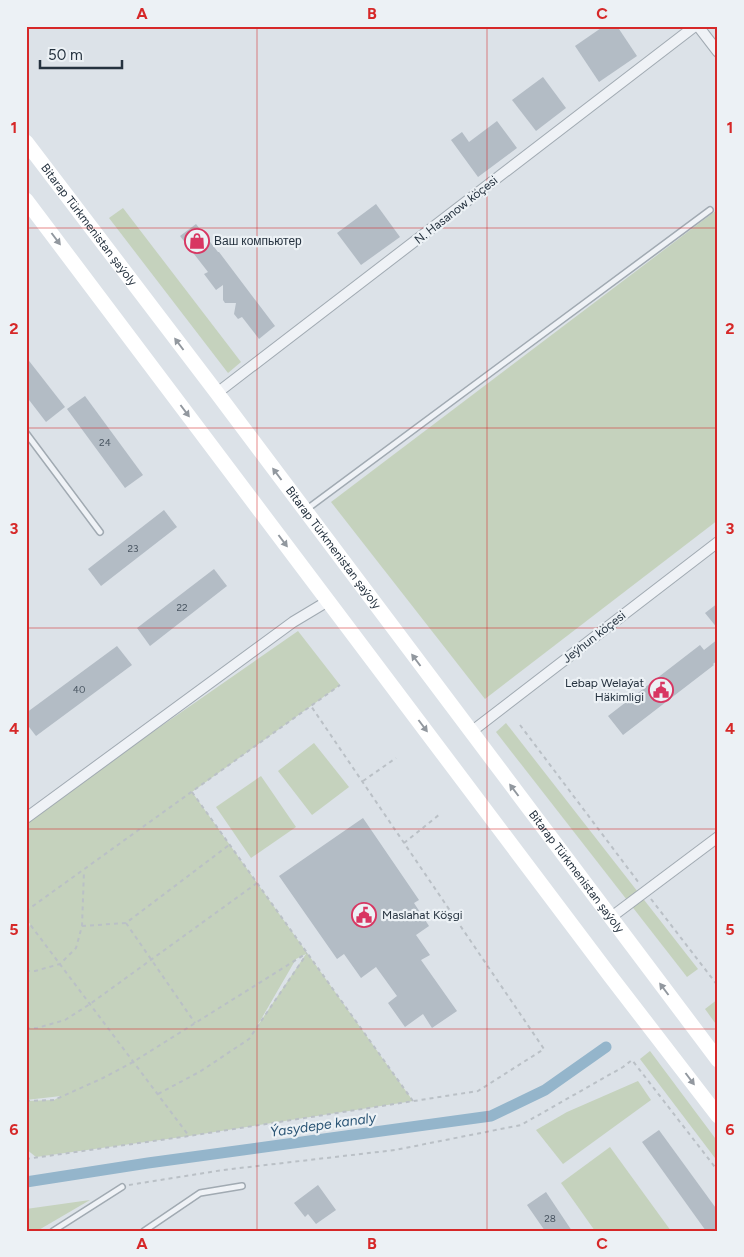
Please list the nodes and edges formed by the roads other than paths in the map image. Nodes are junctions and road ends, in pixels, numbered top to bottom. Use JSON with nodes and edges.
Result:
{"nodes":[{"id":1,"x":697,"y":26,"type":"edge"},
{"id":2,"x":718,"y":52,"type":"edge"},
{"id":3,"x":26,"y":142,"type":"edge"},
{"id":4,"x":26,"y":200,"type":"edge"},
{"id":5,"x":710,"y":210,"type":"dead end"},
{"id":6,"x":217,"y":393,"type":"junction"},
{"id":7,"x":26,"y":433,"type":"edge"},
{"id":8,"x":304,"y":511,"type":"junction"},
{"id":9,"x":100,"y":532,"type":"dead end"},
{"id":10,"x":718,"y":542,"type":"edge"},
{"id":11,"x":328,"y":601,"type":"junction"},
{"id":12,"x":471,"y":732,"type":"junction"},
{"id":13,"x":26,"y":818,"type":"edge"},
{"id":14,"x":718,"y":837,"type":"edge"},
{"id":15,"x":610,"y":918,"type":"junction"},
{"id":16,"x":718,"y":1060,"type":"edge"},
{"id":17,"x":718,"y":1116,"type":"edge"},
{"id":18,"x":242,"y":1186,"type":"dead end"},
{"id":19,"x":122,"y":1187,"type":"road end"},
{"id":20,"x":53,"y":1231,"type":"edge"},
{"id":21,"x":144,"y":1231,"type":"edge"}],
"edges":[{"from":1,"to":2,"type":"street"},
{"from":1,"to":6,"type":"street","name":"N. Hasanow köçesi"},
{"from":6,"to":3,"type":"main road","name":"Bitarap Türkmenistan şaýoly","one_way":true},
{"from":4,"to":11,"type":"main road","one_way":true},
{"from":5,"to":8,"type":"lane"},
{"from":8,"to":6,"type":"main road","name":"Bitarap Türkmenistan şaýoly","one_way":true},
{"from":7,"to":9,"type":"lane"},
{"from":12,"to":8,"type":"main road","name":"Bitarap Türkmenistan şaýoly","one_way":true},
{"from":10,"to":12,"type":"street","name":"Jeýhun köçesi"},
{"from":11,"to":13,"type":"street"},
{"from":11,"to":17,"type":"main road","one_way":true},
{"from":15,"to":12,"type":"main road","name":"Bitarap Türkmenistan şaýoly","one_way":true},
{"from":14,"to":15,"type":"street"},
{"from":16,"to":15,"type":"main road","name":"Bitarap Türkmenistan şaýoly","one_way":true},
{"from":18,"to":21,"type":"lane"},
{"from":19,"to":20,"type":"lane"}]}
